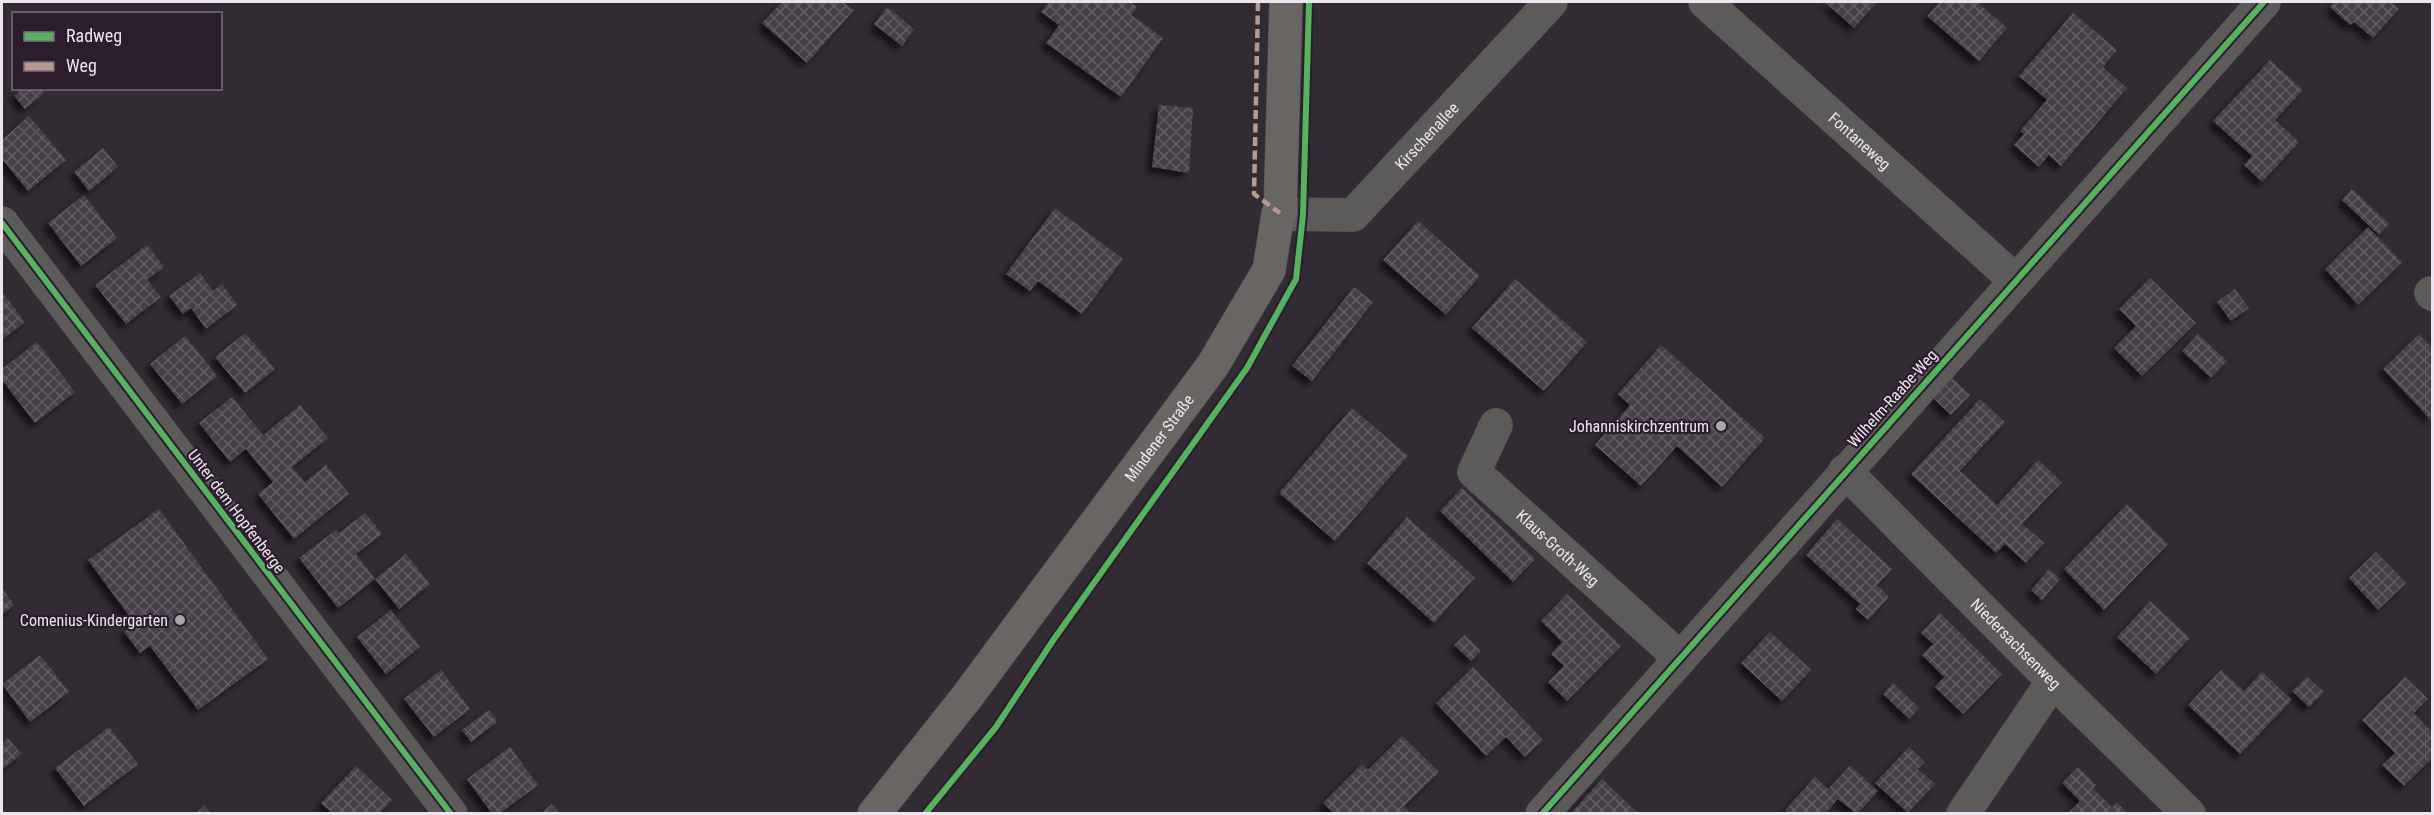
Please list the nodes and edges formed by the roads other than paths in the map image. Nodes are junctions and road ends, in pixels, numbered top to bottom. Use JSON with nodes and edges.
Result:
{"nodes":[{"id":1,"x":1286,"y":2,"type":"edge"},
{"id":2,"x":1551,"y":2,"type":"edge"},
{"id":3,"x":1705,"y":2,"type":"edge"},
{"id":4,"x":2264,"y":2,"type":"edge"},
{"id":5,"x":1278,"y":214,"type":"junction"},
{"id":6,"x":2,"y":224,"type":"edge"},
{"id":7,"x":2015,"y":280,"type":"junction"},
{"id":8,"x":1496,"y":425,"type":"dead end"},
{"id":9,"x":1845,"y":471,"type":"junction"},
{"id":10,"x":1680,"y":658,"type":"junction"},
{"id":11,"x":2053,"y":681,"type":"junction"},
{"id":12,"x":451,"y":813,"type":"edge"},
{"id":13,"x":874,"y":813,"type":"edge"},
{"id":14,"x":1542,"y":813,"type":"edge"},
{"id":15,"x":1963,"y":813,"type":"edge"},
{"id":16,"x":2189,"y":813,"type":"edge"}],
"edges":[{"from":1,"to":5,"type":"main road","name":"Mindener Straße"},
{"from":2,"to":5,"type":"street","name":"Kirschenallee"},
{"from":3,"to":7,"type":"street","name":"Fontaneweg"},
{"from":4,"to":7,"type":"street","name":"Wilhelm-Raabe-Weg"},
{"from":5,"to":13,"type":"main road","name":"Mindener Straße"},
{"from":6,"to":12,"type":"street","name":"Unter dem Hopfenberge"},
{"from":7,"to":9,"type":"street","name":"Wilhelm-Raabe-Weg"},
{"from":8,"to":10,"type":"street","name":"Klaus-Groth-Weg"},
{"from":9,"to":10,"type":"street","name":"Wilhelm-Raabe-Weg"},
{"from":9,"to":11,"type":"street","name":"Niedersachsenweg"},
{"from":10,"to":14,"type":"street","name":"Wilhelm-Raabe-Weg"},
{"from":11,"to":15,"type":"street"},
{"from":11,"to":16,"type":"street","name":"Niedersachsenweg"}]}
